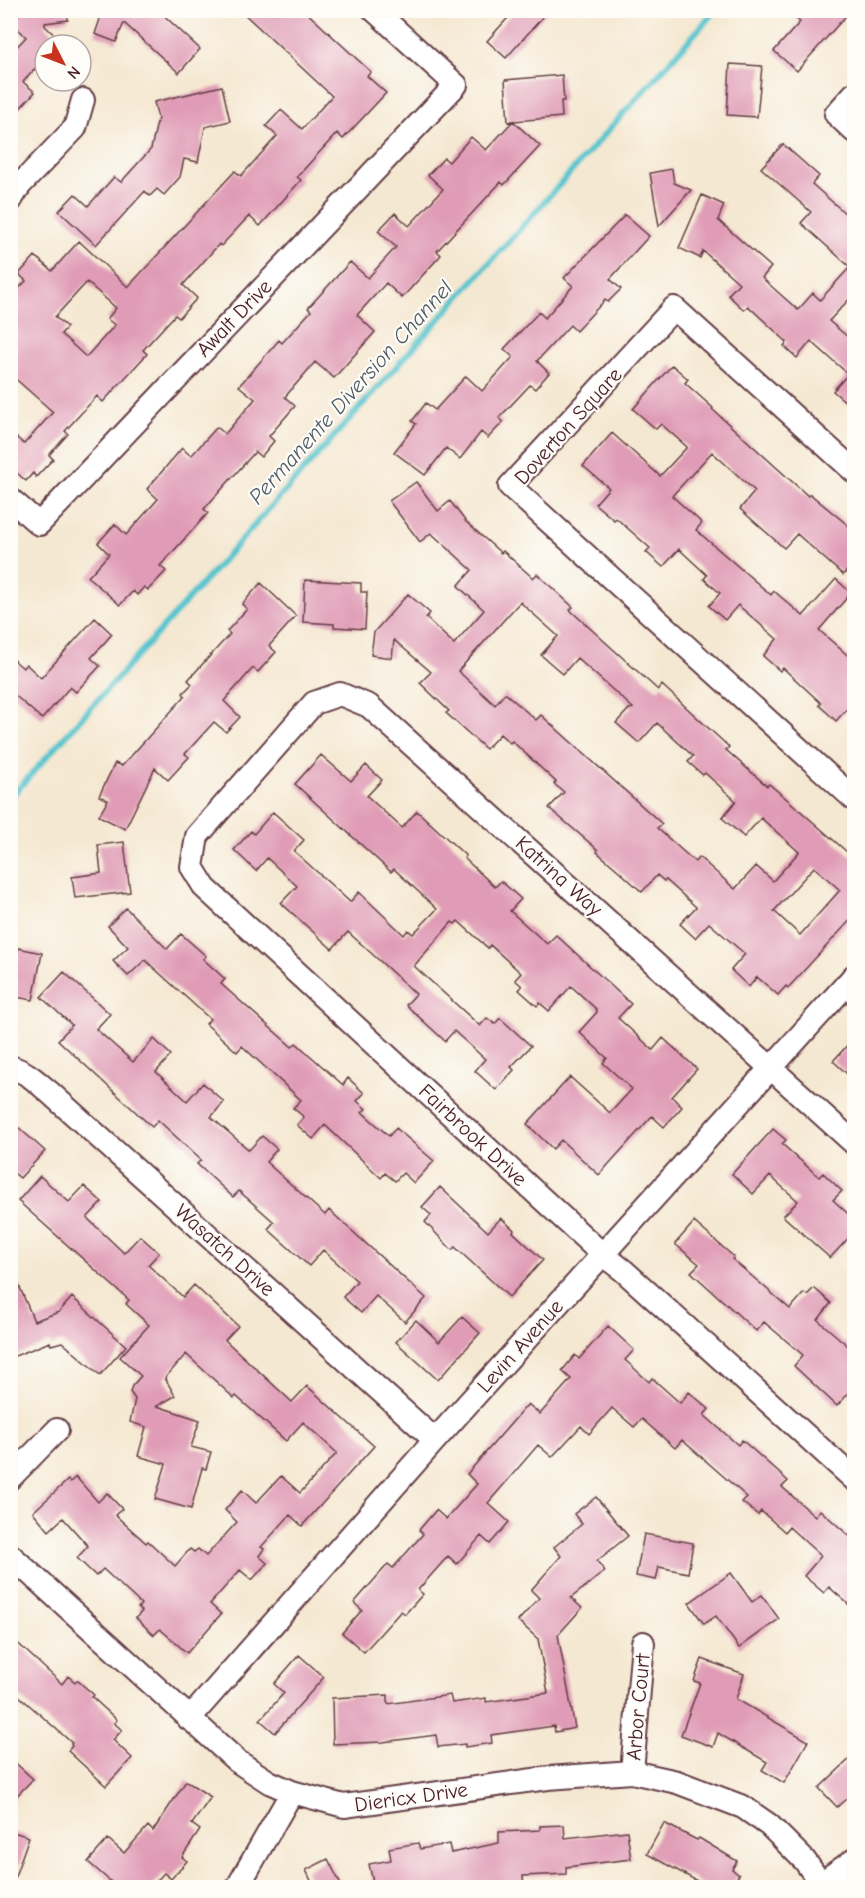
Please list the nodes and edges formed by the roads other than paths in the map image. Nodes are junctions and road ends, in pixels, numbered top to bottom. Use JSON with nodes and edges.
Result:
{"nodes":[{"id":1,"x":374,"y":10,"type":"edge"},
{"id":2,"x":855,"y":94,"type":"edge"},
{"id":3,"x":83,"y":100,"type":"dead end"},
{"id":4,"x":855,"y":131,"type":"edge"},
{"id":5,"x":14,"y":188,"type":"edge"},
{"id":6,"x":855,"y":471,"type":"edge"},
{"id":7,"x":10,"y":499,"type":"edge"},
{"id":8,"x":258,"y":766,"type":"joint"},
{"id":9,"x":855,"y":799,"type":"edge"},
{"id":10,"x":855,"y":976,"type":"edge"},
{"id":11,"x":10,"y":1067,"type":"edge"},
{"id":12,"x":770,"y":1068,"type":"junction"},
{"id":13,"x":855,"y":1143,"type":"edge"},
{"id":14,"x":602,"y":1254,"type":"junction"},
{"id":15,"x":57,"y":1430,"type":"dead end"},
{"id":16,"x":435,"y":1440,"type":"junction"},
{"id":17,"x":10,"y":1478,"type":"edge"},
{"id":18,"x":855,"y":1479,"type":"edge"},
{"id":19,"x":10,"y":1555,"type":"edge"},
{"id":20,"x":643,"y":1643,"type":"dead end"},
{"id":21,"x":189,"y":1719,"type":"junction"},
{"id":22,"x":632,"y":1772,"type":"junction"},
{"id":23,"x":292,"y":1792,"type":"junction"},
{"id":24,"x":855,"y":1860,"type":"edge"},
{"id":25,"x":822,"y":1885,"type":"edge"},
{"id":26,"x":237,"y":1887,"type":"edge"}],
"edges":[{"from":1,"to":7,"type":"street","name":"Awalt Drive"},
{"from":2,"to":4,"type":"street"},
{"from":3,"to":5,"type":"street"},
{"from":6,"to":9,"type":"street","name":"Doverton Square"},
{"from":8,"to":12,"type":"street","name":"Katrina Way"},
{"from":8,"to":14,"type":"street","name":"Fairbrook Drive"},
{"from":10,"to":12,"type":"street","name":"Levin Avenue"},
{"from":11,"to":16,"type":"street","name":"Wasatch Drive"},
{"from":12,"to":13,"type":"street","name":"Katrina Way"},
{"from":12,"to":14,"type":"street","name":"Levin Avenue"},
{"from":14,"to":16,"type":"street","name":"Levin Avenue"},
{"from":14,"to":18,"type":"street","name":"Fairbrook Drive"},
{"from":15,"to":17,"type":"street"},
{"from":16,"to":21,"type":"street","name":"Levin Avenue"},
{"from":19,"to":21,"type":"street","name":"Diericx Drive"},
{"from":20,"to":22,"type":"street","name":"Arbor Court"},
{"from":21,"to":23,"type":"street","name":"Diericx Drive"},
{"from":22,"to":23,"type":"street","name":"Diericx Drive"},
{"from":22,"to":25,"type":"street","name":"Diericx Drive"},
{"from":23,"to":26,"type":"street"},
{"from":24,"to":25,"type":"street"}]}
